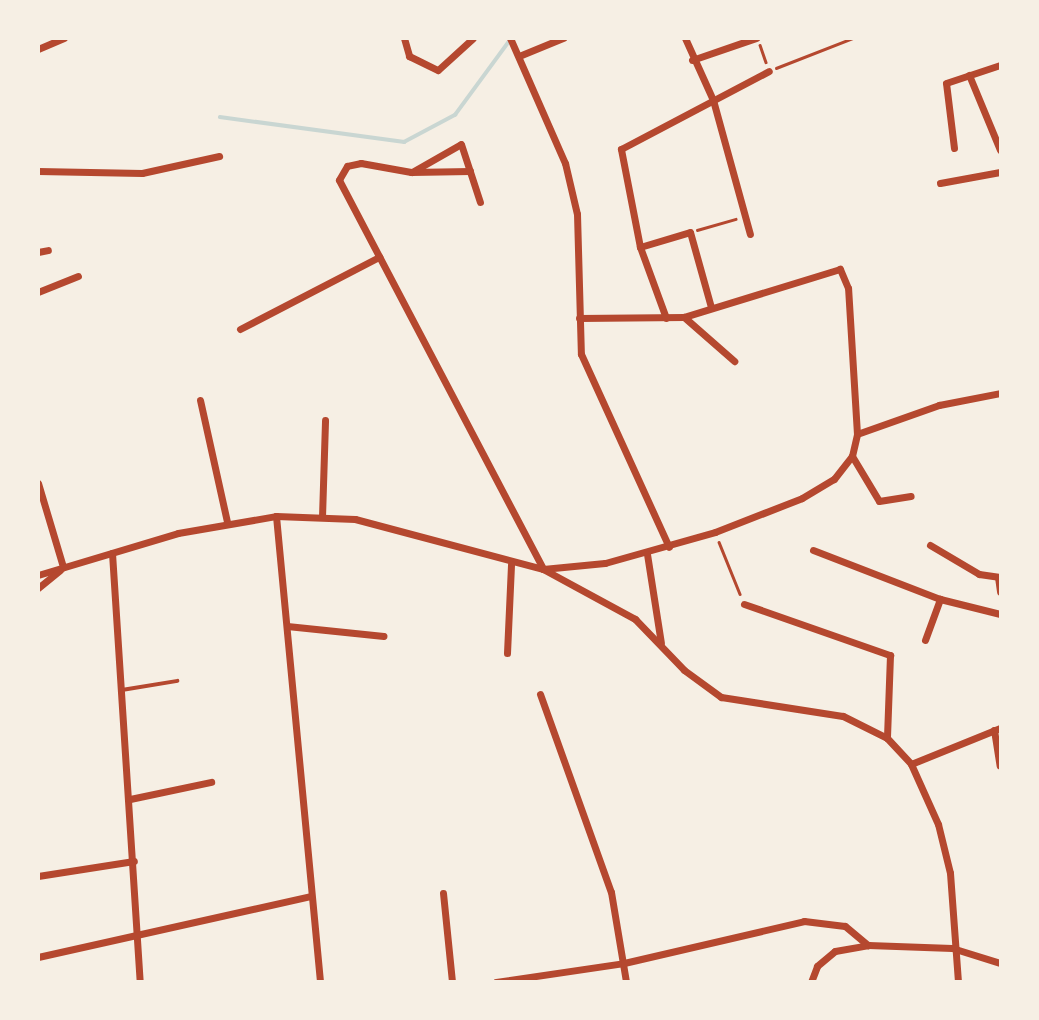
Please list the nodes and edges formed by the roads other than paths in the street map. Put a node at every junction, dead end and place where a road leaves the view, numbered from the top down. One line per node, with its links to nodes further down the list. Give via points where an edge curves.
1 (64, 38): 9 (street)
2 (404, 38): 3 (street, via 409,57 438,70)
3 (472, 38)
4 (563, 38): 10 (street)
5 (685, 38): 11 (street)
6 (757, 38): 7 (street)
7 (742, 41): 11 (street)
8 (511, 42): 10 (street)
9 (38, 49)
10 (519, 56): 34 (street, via 565,163 578,214)
11 (692, 60): 15 (street)
12 (1000, 65): 14 (street)
13 (769, 71): 15 (street)
14 (969, 75): 16 (street, via 946,83); 17 (street)
15 (713, 100): 25 (street); 26 (street, via 621,149)
16 (954, 148)
17 (1000, 150)
18 (219, 156): 19 (street, via 142,173)
19 (38, 171)
20 (470, 171): 21 (street); 21 (street, via 461,144); 24 (street)
21 (411, 172): 29 (street, via 361,163 347,166 339,180)
22 (1000, 172): 23 (street)
23 (940, 183)
24 (480, 202)
25 (750, 234)
26 (640, 247): 32 (street, via 690,232); 35 (street)
27 (48, 250): 28 (street)
28 (38, 252)
29 (379, 257): 36 (street); 55 (street)
30 (78, 276): 31 (street)
31 (38, 292)
32 (711, 307): 33 (street); 41 (street, via 831,267 847,274)
33 (684, 317): 35 (street); 37 (street)
34 (579, 318): 35 (street); 49 (street, via 581,354 593,390)
35 (666, 318)
36 (240, 329)
37 (734, 361)
38 (1000, 393): 41 (street, via 939,405)
39 (200, 400): 47 (street)
40 (325, 420): 46 (street)
41 (857, 434): 42 (street)
42 (852, 456): 44 (street, via 879,501); 49 (street, via 834,479 802,498)
43 (38, 483): 54 (street)
44 (911, 496)
45 (276, 516): 46 (street); 47 (street); 63 (street)
46 (322, 517): 53 (street, via 385,526)
47 (227, 522): 51 (street)
48 (930, 545): 57 (street)
49 (669, 547): 52 (street)
50 (813, 550): 60 (street)
51 (112, 553): 54 (street); 69 (street)
52 (647, 554): 55 (street); 66 (street)
53 (511, 564): 55 (street); 67 (street)
54 (63, 567): 56 (street); 58 (street)
55 (542, 569): 66 (street, via 607,600)
56 (38, 575)
57 (999, 577): 59 (street)
58 (38, 588)
59 (1000, 592)
60 (940, 599): 62 (street); 65 (street)
61 (744, 604): 72 (street, via 890,655)
62 (1000, 614)
63 (287, 626): 64 (street); 80 (street)
64 (383, 636)
65 (925, 640)
66 (661, 644): 72 (street, via 693,679 721,697 842,716)
67 (507, 653)
68 (177, 681): 69 (lane)
69 (122, 690): 76 (street)
70 (540, 694): 85 (street, via 607,881)
71 (997, 729): 73 (street); 74 (street)
72 (887, 738): 73 (street)
73 (911, 764): 83 (street, via 939,824 950,873)
74 (1000, 766)
75 (211, 782): 76 (street)
76 (130, 799): 77 (street)
77 (134, 861): 78 (street); 81 (street)
78 (38, 876)
79 (443, 893): 90 (street)
80 (310, 896): 81 (street); 89 (street)
81 (136, 934): 84 (street); 88 (street)
82 (868, 945): 83 (street); 85 (street, via 845,926 804,921); 93 (street, via 835,951 817,966)
83 (952, 948): 86 (street); 94 (street)
84 (38, 957)
85 (624, 963): 87 (street); 92 (street)
86 (1000, 963)
87 (554, 977): 91 (street)
88 (140, 982)
89 (320, 982)
90 (453, 982)
91 (496, 982)
92 (626, 982)
93 (811, 982)
94 (958, 982)

